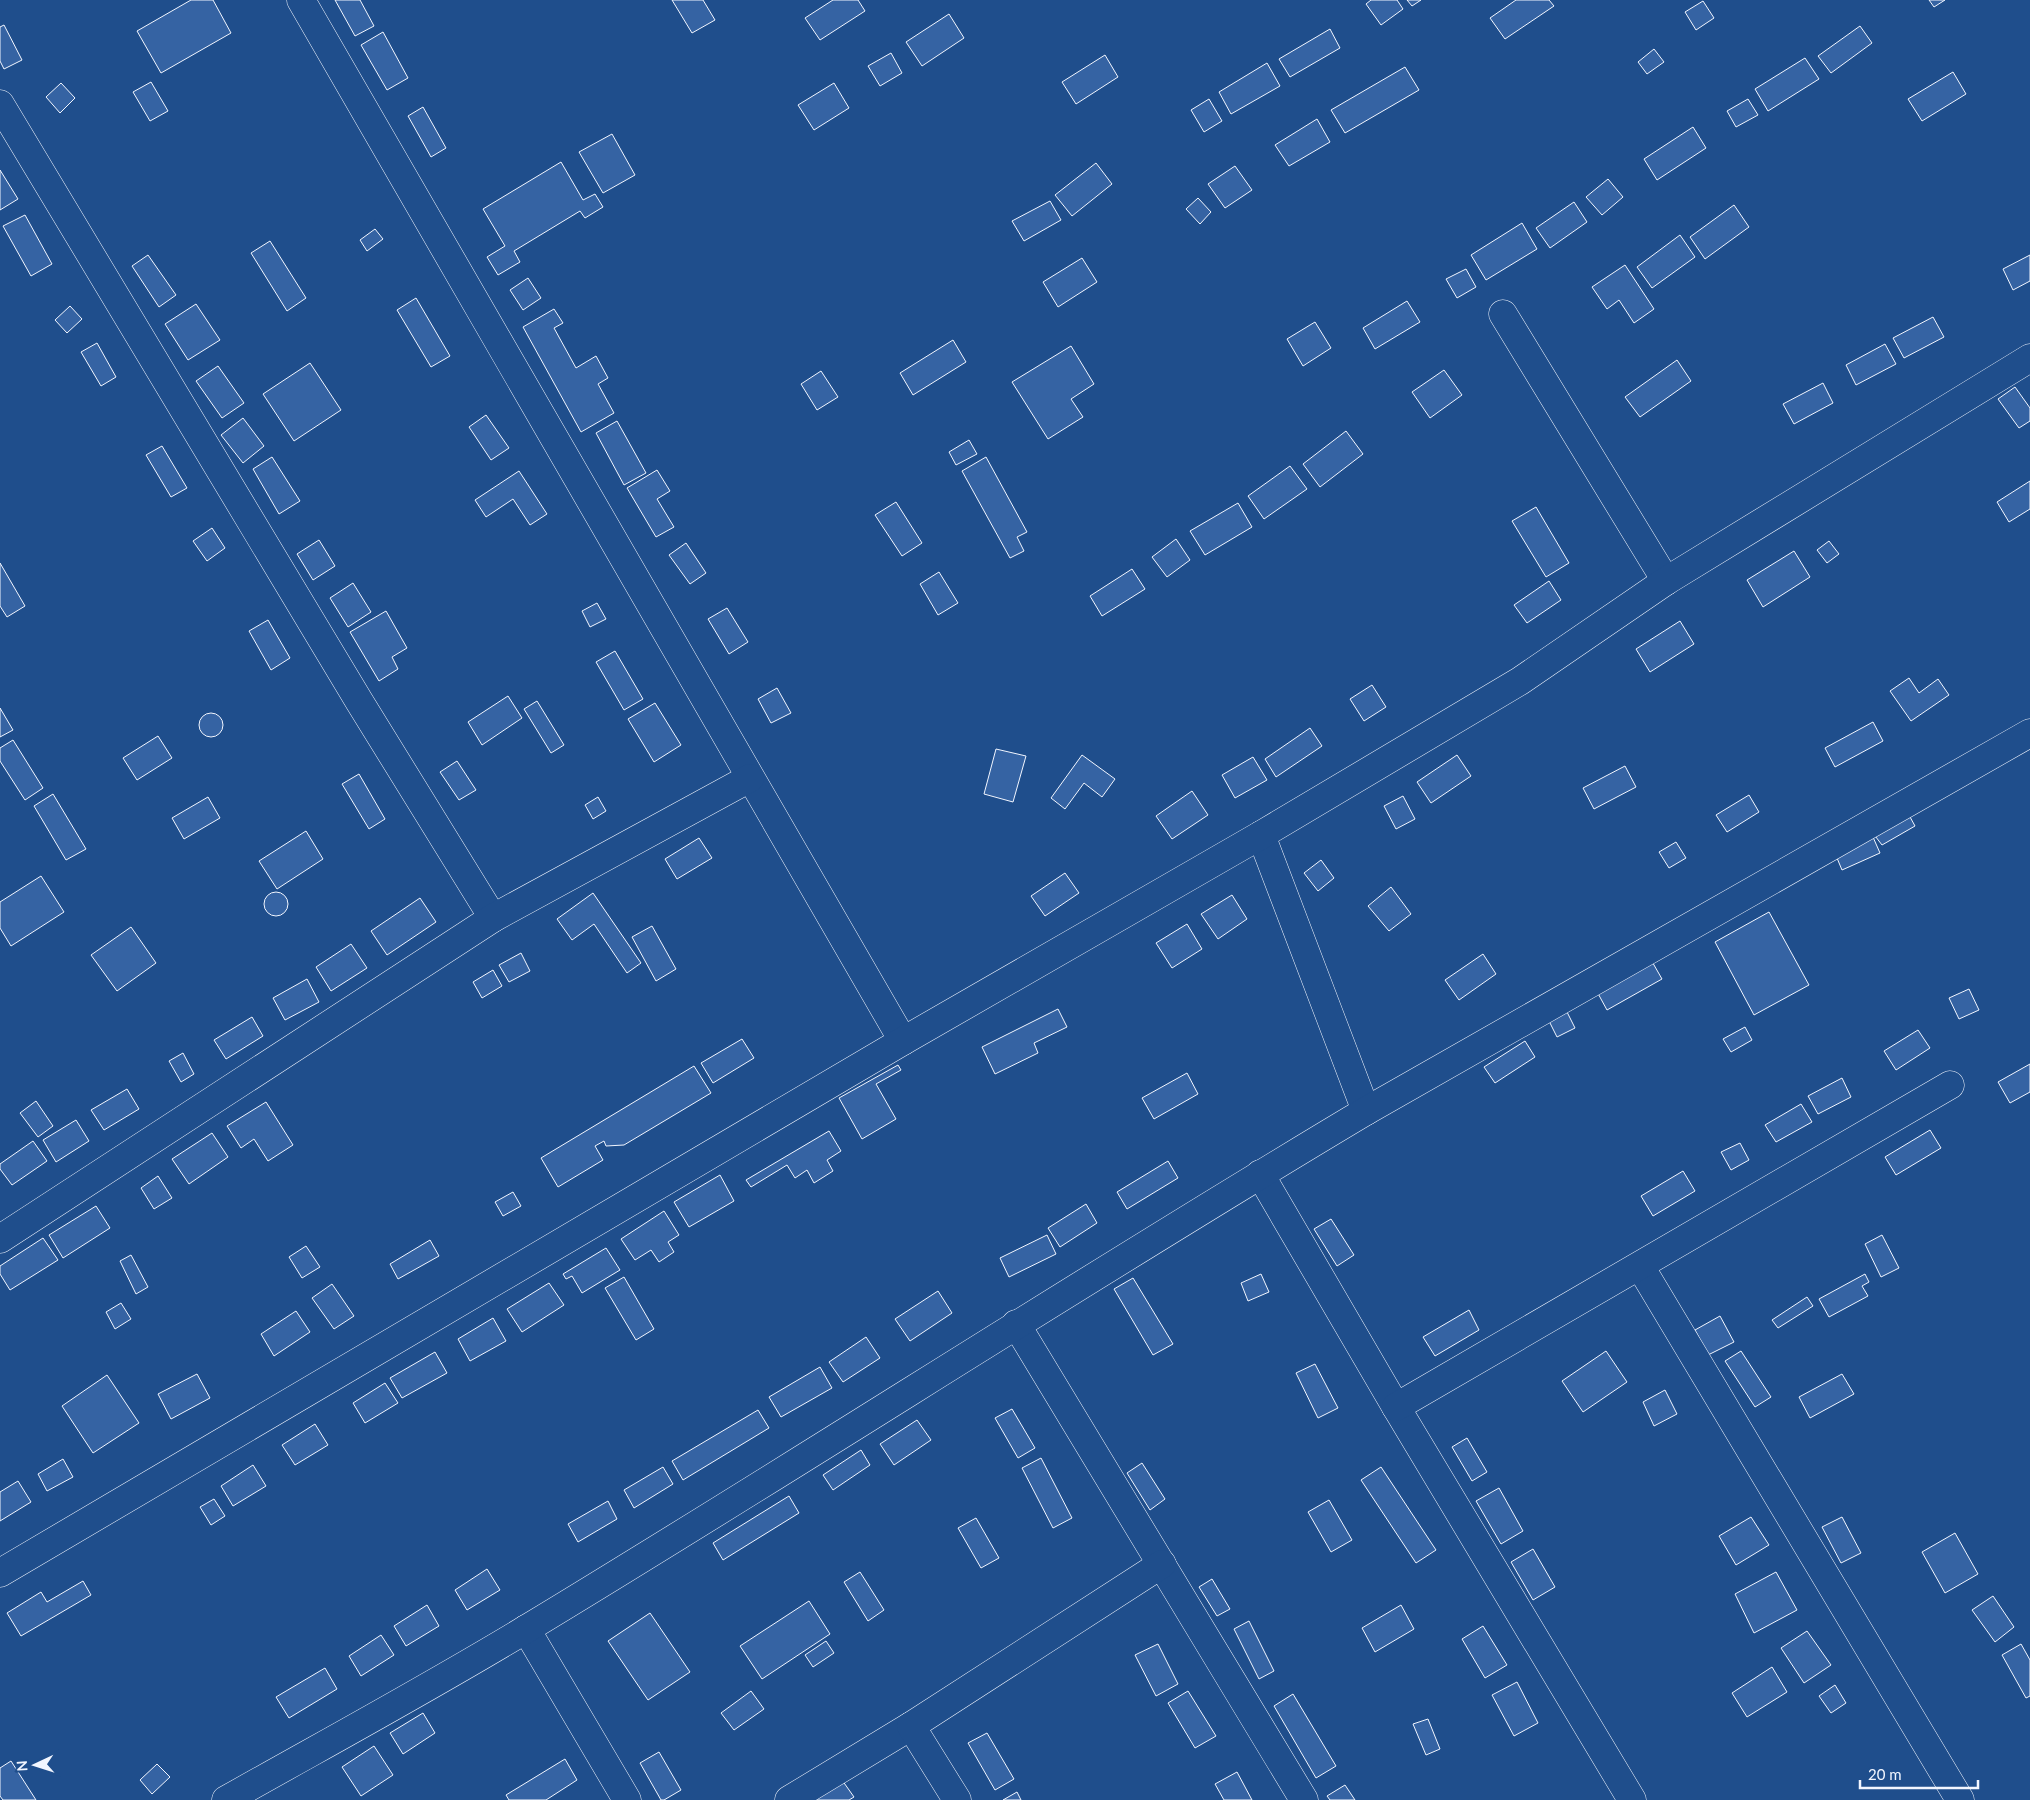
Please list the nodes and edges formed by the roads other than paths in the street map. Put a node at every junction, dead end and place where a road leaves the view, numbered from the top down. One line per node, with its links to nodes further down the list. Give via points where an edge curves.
1 (302, 0): 7 (street)
2 (0, 104): 9 (street)
3 (1503, 314): 5 (street)
4 (2030, 358): 5 (street)
5 (1666, 581): 8 (street, via 1520,680)
6 (2030, 734): 12 (street)
7 (750, 778): 9 (street); 10 (street)
8 (1261, 834): 10 (street); 12 (street)
9 (493, 918): 14 (street)
10 (903, 1041): 19 (street)
11 (1950, 1085): 15 (street)
12 (1366, 1112): 13 (street)
13 (1260, 1174): 16 (street); 17 (street)
14 (0, 1239)
15 (1640, 1266): 17 (street); 28 (street)
16 (1016, 1324): 18 (street); 20 (street)
17 (1396, 1407): 27 (street)
18 (1162, 1564): 21 (street); 26 (street)
19 (0, 1573)
20 (526, 1629): 22 (street); 23 (street)
21 (911, 1726): 24 (street); 25 (street)
22 (226, 1800)
23 (627, 1800)
24 (789, 1800)
25 (957, 1800)
26 (1304, 1800)
27 (1632, 1800)
28 (1960, 1800)

